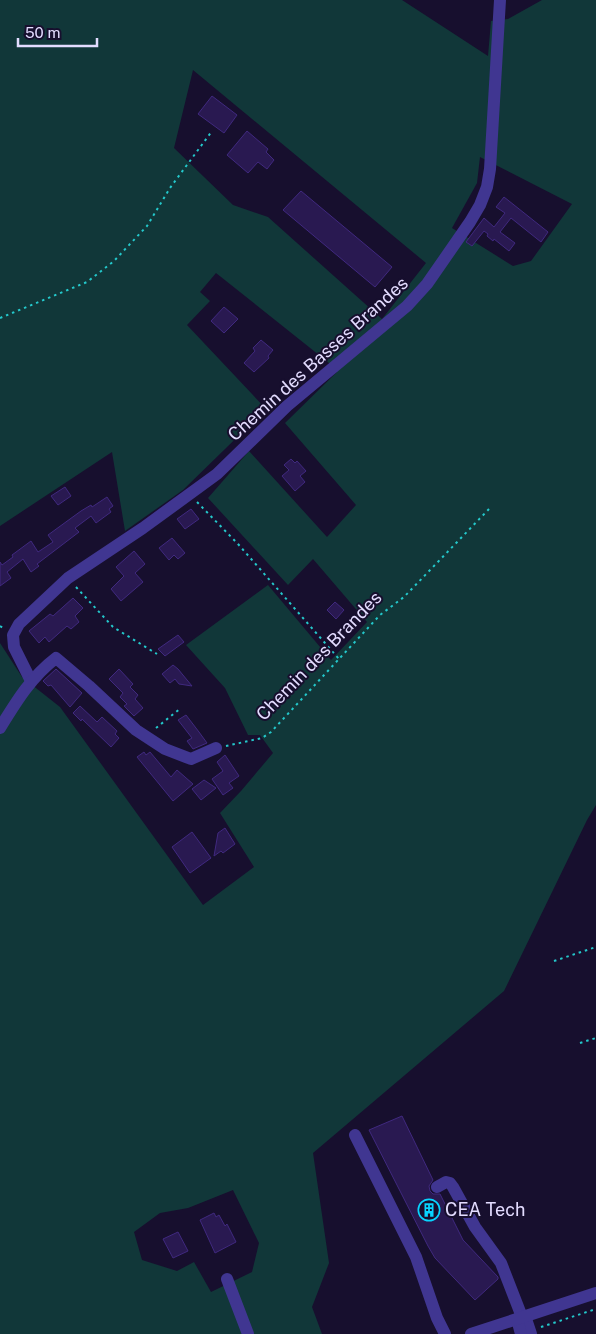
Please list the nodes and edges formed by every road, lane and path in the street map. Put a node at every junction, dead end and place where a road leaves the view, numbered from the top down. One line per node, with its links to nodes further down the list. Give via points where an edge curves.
1 (500, 0): 4 (street, Chemin des Basses Brandes, via 490,169 487,187 470,222 427,284 407,306 287,406 217,474)
2 (212, 131): 3 (path, via 147,226 114,261 88,282)
3 (0, 318)
4 (190, 494): 6 (street, Chemin des Basses Brandes); 8 (path)
5 (489, 509): 8 (path, Chemin des Brandes, via 404,597 380,614)
6 (68, 578): 7 (path, via 113,627); 9 (street, Chemin des Basses Brandes, via 19,624 13,635 14,647)
7 (157, 654)
8 (339, 659): 13 (path, Chemin des Brandes, via 271,732 262,738)
9 (31, 681): 11 (street); 12 (street, via 56,658)
10 (181, 708): 12 (path)
11 (0, 728)
12 (146, 736): 13 (street, via 165,749 191,759)
13 (216, 748)
14 (596, 947): 15 (path)
15 (554, 961)
16 (596, 1038): 17 (path)
17 (580, 1043)
18 (355, 1135): 26 (street, via 416,1257)
19 (437, 1187): 23 (street, via 446,1182 453,1187 501,1264)
20 (227, 1279): 25 (street)
21 (596, 1293): 23 (street, via 548,1305)
22 (596, 1309): 24 (path)
23 (521, 1317): 24 (street); 27 (street)
24 (527, 1333)
25 (248, 1334)
26 (445, 1334)
27 (470, 1334)

